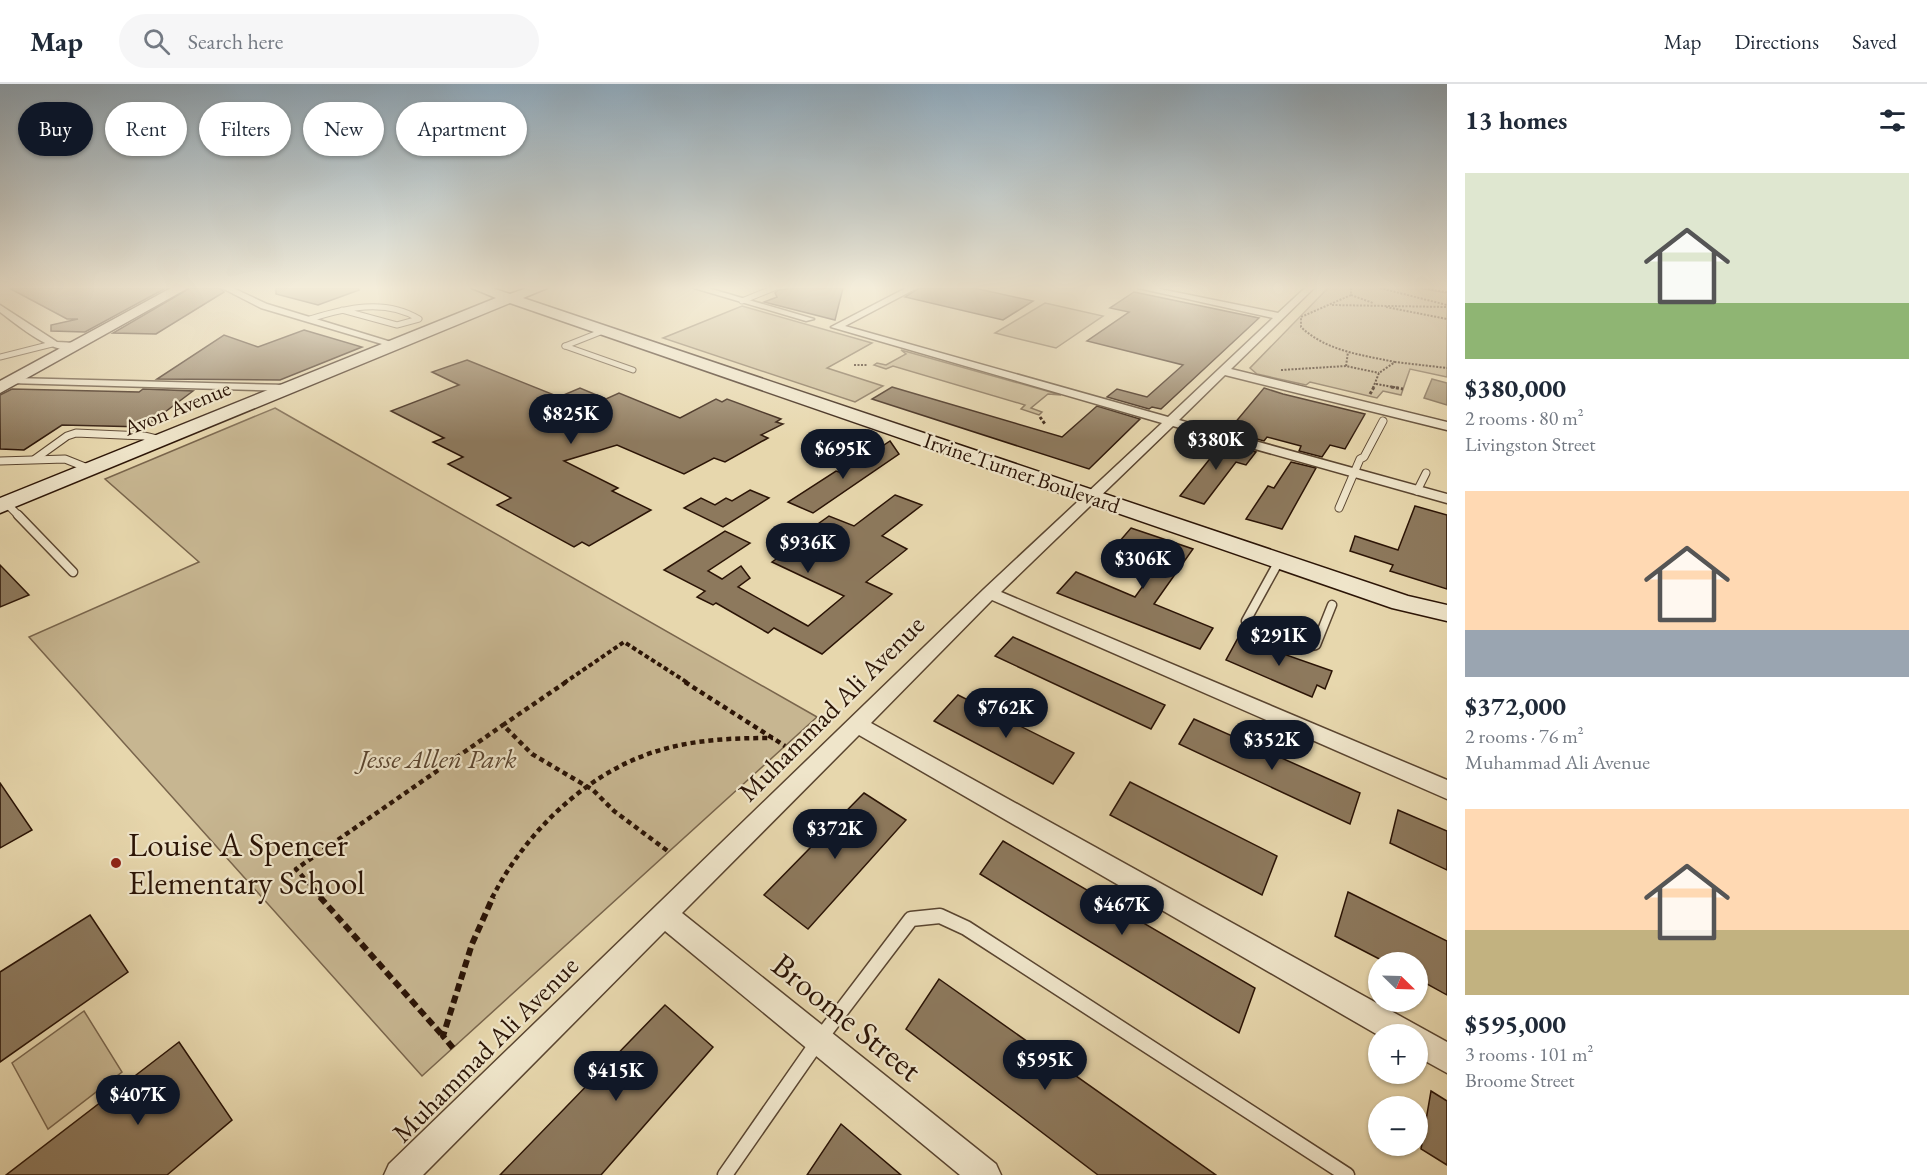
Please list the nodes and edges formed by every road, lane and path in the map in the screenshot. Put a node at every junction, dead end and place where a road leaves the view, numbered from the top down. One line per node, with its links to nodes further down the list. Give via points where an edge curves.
1 (45, 339): 11 (street)
2 (89, 339): 13 (main road)
3 (376, 339): 12 (street)
4 (410, 339): 12 (main road, Avon Avenue)
5 (583, 339): 21 (lane, via 565,346)
6 (627, 339): 42 (main road, Irvine Turner Boulevard)
7 (640, 339): 42 (main road, Irvine Turner Boulevard)
8 (879, 339): 31 (street)
9 (1258, 339): 23 (street, Muhammad Ali Avenue)
10 (1320, 339): 14 (path)
11 (52, 344): 13 (street); 15 (lane)
12 (396, 345): 27 (main road, Avon Avenue)
13 (76, 346): 26 (main road)
14 (1348, 352): 16 (path); 19 (path)
15 (0, 357)
16 (1395, 362): 20 (path); 24 (path)
17 (854, 365): 18 (path)
18 (867, 365)
19 (1346, 366): 22 (path); 24 (path)
20 (1447, 368)
21 (633, 370)
22 (1272, 370)
23 (1224, 371): 29 (street); 31 (street, Muhammad Ali Avenue)
24 (1379, 373): 25 (path)
25 (1376, 384): 28 (path); 29 (path)
26 (7, 385): 27 (street)
27 (288, 388): 35 (main road, Avon Avenue)
28 (1403, 389)
29 (1362, 405): 34 (street)
30 (1040, 417): 33 (path)
31 (1172, 421): 39 (street); 42 (street, Muhammad Ali Avenue)
32 (1383, 421): 39 (lane)
33 (1045, 424)
34 (1447, 426)
35 (161, 440): 36 (lane, via 76,433); 38 (main road, Avon Avenue)
36 (35, 459): 37 (lane); 38 (lane, via 65,459)
37 (0, 461)
38 (90, 469): 44 (main road, Avon Avenue)
39 (1354, 473): 41 (street); 45 (lane)
40 (1425, 473): 41 (lane)
41 (1417, 491): 43 (street)
42 (1095, 494): 46 (main road, Irvine Turner Boulevard); 48 (street, Muhammad Ali Avenue); 50 (main road, Irvine Turner Boulevard, via 1405,594)
43 (1447, 499)
44 (3, 505): 47 (lane)
45 (1338, 508)
46 (1279, 561): 49 (lane, via 1246,621 1247,626 1308,648 1316,645); 50 (main road, Irvine Turner Boulevard, via 1401,602)
47 (73, 572)
48 (990, 593): 52 (street, Muhammad Ali Avenue); 56 (street)
49 (1332, 605)
50 (1438, 610)
51 (504, 725): 53 (path, via 624,642); 55 (path, via 537,758); 60 (path, via 296,869)
52 (857, 725): 58 (street, Muhammad Ali Avenue); 59 (street)
53 (774, 738): 54 (path); 55 (path, via 711,739 667,748 622,766)
54 (785, 746)
55 (588, 787): 57 (path); 60 (path, via 548,821 503,878 483,915)
56 (1447, 790)
57 (669, 852)
58 (664, 914): 61 (street, Broome Street); 65 (street, Muhammad Ali Avenue)
59 (1387, 1024)
60 (443, 1036): 63 (path)
61 (819, 1040): 66 (lane); 67 (street, Broome Street); 68 (lane, via 910,919 940,916 966,928)
62 (1428, 1047): 64 (street)
63 (453, 1048)
64 (1447, 1058)
65 (400, 1175)
66 (725, 1175)
67 (985, 1175)
68 (1347, 1175)

